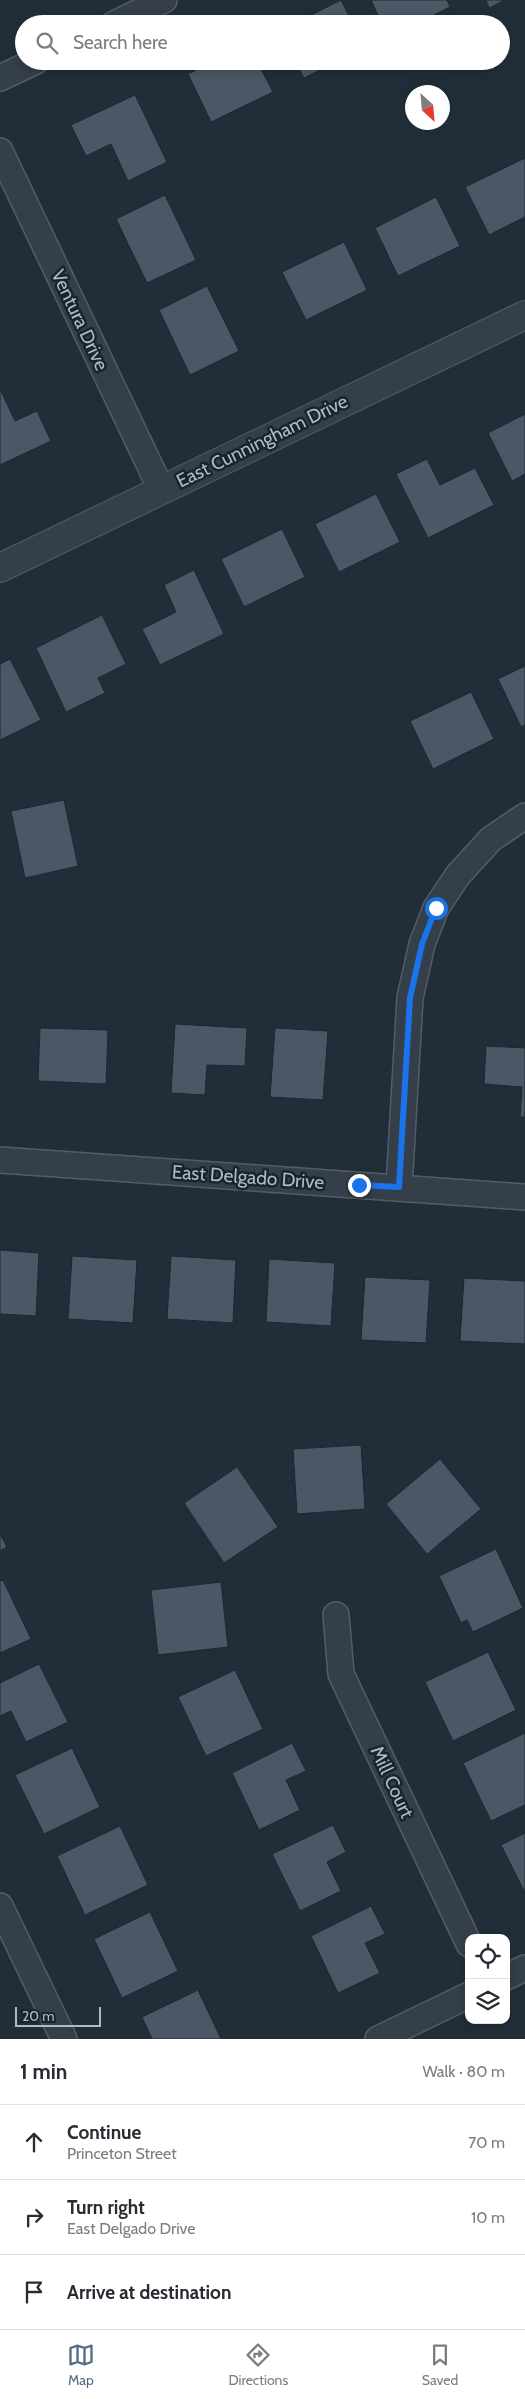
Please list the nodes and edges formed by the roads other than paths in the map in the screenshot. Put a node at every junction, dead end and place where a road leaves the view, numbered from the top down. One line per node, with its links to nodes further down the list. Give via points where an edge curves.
1 (164, 0): 2 (street)
2 (133, 15)
3 (17, 70): 4 (street)
4 (0, 78)
5 (0, 152): 7 (street, Ventura Drive)
6 (525, 315): 7 (street, East Cunningham Drive)
7 (161, 489): 8 (street, East Cunningham Drive)
8 (0, 568)
9 (525, 816): 11 (street, via 491,839 458,875 436,908 422,944 410,998)
10 (0, 1160): 11 (street, East Delgado Drive)
11 (399, 1187): 12 (street, East Delgado Drive)
12 (525, 1197)
13 (336, 1616): 15 (street, Mill Court, via 341,1674)
14 (0, 1906): 19 (street)
15 (465, 1936)
16 (525, 1968): 17 (street)
17 (510, 1975)
18 (465, 1997): 20 (street)
19 (64, 2039)
20 (378, 2039)

